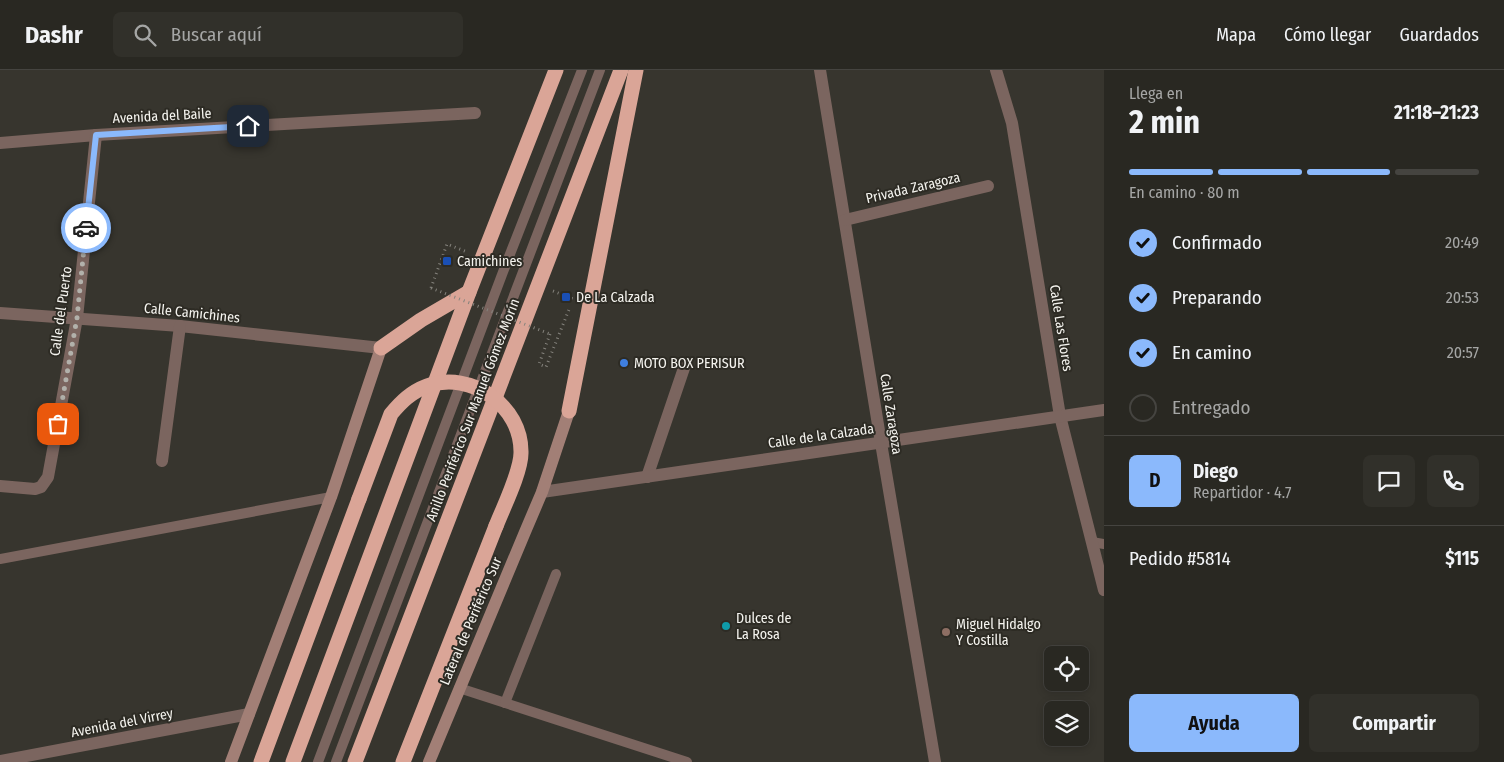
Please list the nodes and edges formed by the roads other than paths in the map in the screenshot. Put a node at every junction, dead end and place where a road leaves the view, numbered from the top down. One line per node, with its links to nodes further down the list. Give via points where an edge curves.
1 (556, 70): 13 (highway)
2 (582, 70): 39 (lane)
3 (600, 70): 40 (lane)
4 (621, 70): 41 (highway, Anillo Periférico Sur Manuel Gómez Morín)
5 (636, 70): 20 (highway)
6 (820, 70): 12 (street, Calle Zaragoza)
7 (996, 70): 21 (street, Calle Las Flores, via 1012,123)
8 (475, 112): 9 (street, Avenida del Baile)
9 (96, 135): 10 (street, Avenida del Baile); 15 (street, Calle del Puerto)
10 (0, 143)
11 (988, 186): 12 (street, Privada Zaragoza)
12 (845, 220): 22 (street, Calle Zaragoza)
13 (469, 292): 17 (highway); 38 (highway)
14 (0, 313): 15 (street, Calle Camichines)
15 (77, 318): 16 (street, Calle Camichines); 25 (street, Calle del Puerto, via 48,477 42,486 35,488)
16 (180, 326): 17 (street, Calle Camichines); 23 (street)
17 (382, 348): 27 (street)
18 (684, 368): 24 (street)
19 (1104, 410): 21 (street, Calle de la Calzada)
20 (569, 411): 26 (street, Lateral de Periférico Sur)
21 (1060, 416): 22 (street, Calle de la Calzada); 28 (street, Calle Las Flores)
22 (881, 443): 24 (street, Calle de la Calzada); 45 (street, Calle Zaragoza)
23 (162, 461)
24 (647, 477): 26 (street, Calle de la Calzada)
25 (0, 486)
26 (542, 492): 32 (street, Lateral de Periférico Sur)
27 (331, 497): 29 (lane); 34 (street)
28 (1098, 543): 31 (street, Calle Las Flores)
29 (0, 559)
30 (556, 574): 33 (lane)
31 (1104, 590)
32 (460, 688): 33 (lane); 43 (street, Lateral de Periférico Sur)
33 (505, 703): 44 (lane)
34 (249, 714): 35 (street, Avenida del Virrey); 36 (street)
35 (0, 761)
36 (230, 762)
37 (261, 762): 42 (highway, bridge, via 391,414 412,393 428,385 452,382 475,387 496,399 511,417 519,440 520,464)
38 (293, 762)
39 (318, 762)
40 (336, 762)
41 (356, 762)
42 (403, 762)
43 (429, 762)
44 (687, 762)
45 (934, 762)

